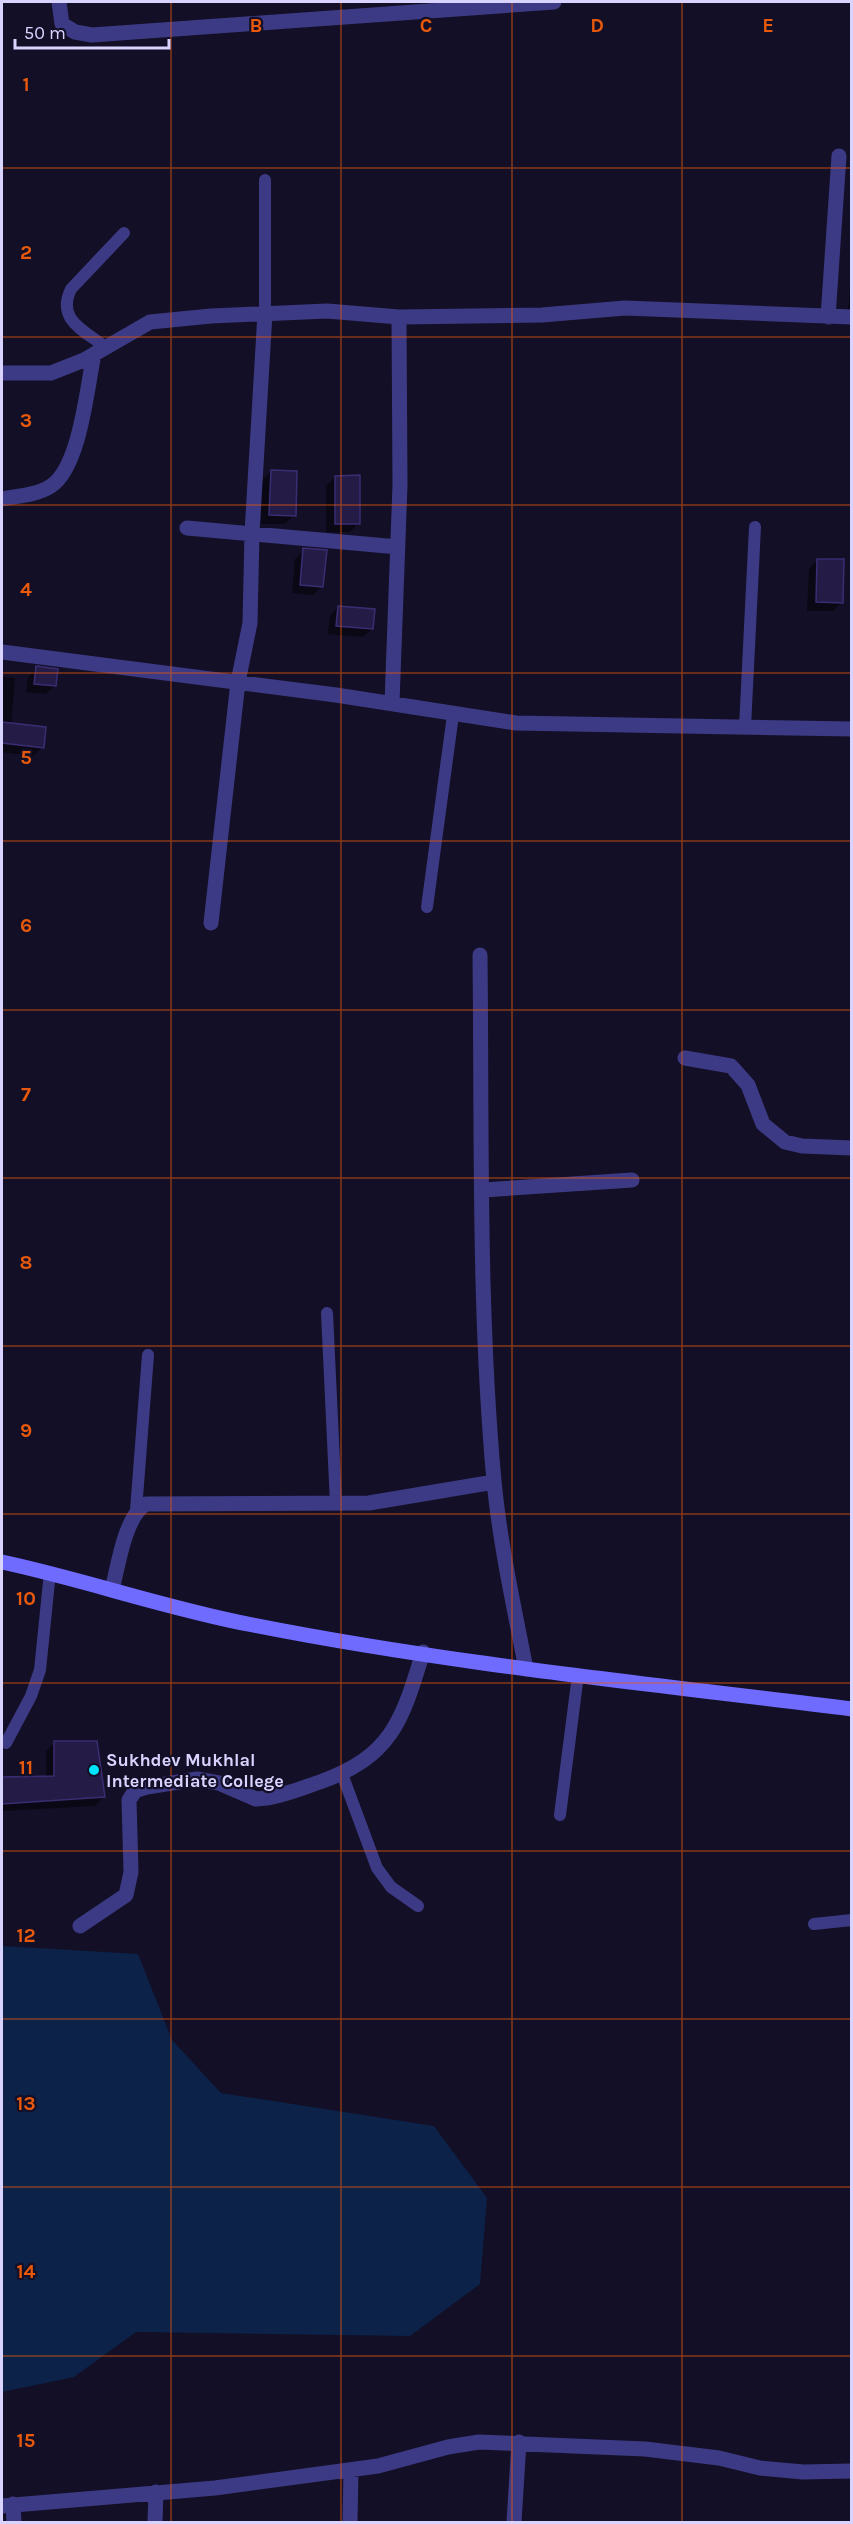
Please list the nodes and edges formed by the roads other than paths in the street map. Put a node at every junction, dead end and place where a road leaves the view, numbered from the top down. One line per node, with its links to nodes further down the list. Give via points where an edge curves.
1 (59, 2): 2 (street, via 62,24 75,32 92,35)
2 (554, 2)
3 (839, 156): 8 (street)
4 (265, 180): 6 (lane)
5 (124, 233): 10 (lane, via 65,300 70,319)
6 (265, 313): 7 (street, via 338,311); 10 (street, via 150,322); 15 (street)
7 (399, 317): 8 (street, via 542,315 625,308); 16 (street)
8 (828, 317): 9 (street)
9 (852, 317)
10 (100, 351): 11 (street, via 51,373); 12 (street, via 63,476 50,487)
11 (2, 373)
12 (2, 499)
13 (755, 527): 21 (lane)
14 (187, 528): 15 (street)
15 (252, 533): 16 (street); 18 (street, via 250,623)
16 (398, 547): 19 (street)
17 (2, 652): 18 (street)
18 (238, 682): 19 (street); 24 (street)
19 (392, 703): 20 (street)
20 (453, 715): 21 (street, via 555,725); 23 (lane)
21 (745, 727): 22 (street)
22 (852, 729)
23 (427, 907)
24 (211, 923)
25 (480, 955): 29 (street)
26 (686, 1058): 27 (street, via 736,1070 748,1085 763,1124 785,1142)
27 (852, 1148)
28 (632, 1180): 29 (street)
29 (483, 1190): 32 (street, via 485,1355)
30 (327, 1313): 33 (lane)
31 (148, 1355): 34 (lane)
32 (494, 1482): 33 (street, via 397,1500); 39 (street)
33 (336, 1504): 34 (street, via 159,1502)
34 (136, 1510): 37 (street)
35 (2, 1563): 36 (main road)
36 (50, 1572): 37 (main road); 42 (lane, via 40,1670)
37 (112, 1590): 38 (main road, via 252,1625)
38 (423, 1652): 39 (main road); 43 (street, via 396,1728 371,1756)
39 (526, 1669): 40 (main road)
40 (578, 1675): 41 (main road); 44 (lane)
41 (852, 1709)
42 (6, 1743)
43 (342, 1774): 45 (lane, via 377,1868 391,1887); 48 (street, via 267,1798 246,1796 208,1780 135,1791 129,1800 130,1884 126,1895)
44 (560, 1815)
45 (418, 1906)
46 (852, 1920): 47 (lane)
47 (814, 1924)
48 (80, 1926)
49 (519, 2442): 50 (street, via 448,2447); 51 (street, via 645,2449 802,2472); 57 (street)
50 (351, 2470): 52 (street); 56 (street)
51 (852, 2471)
52 (156, 2492): 53 (street); 55 (street)
53 (7, 2505): 54 (street)
54 (14, 2523)
55 (155, 2523)
56 (350, 2523)
57 (514, 2523)

